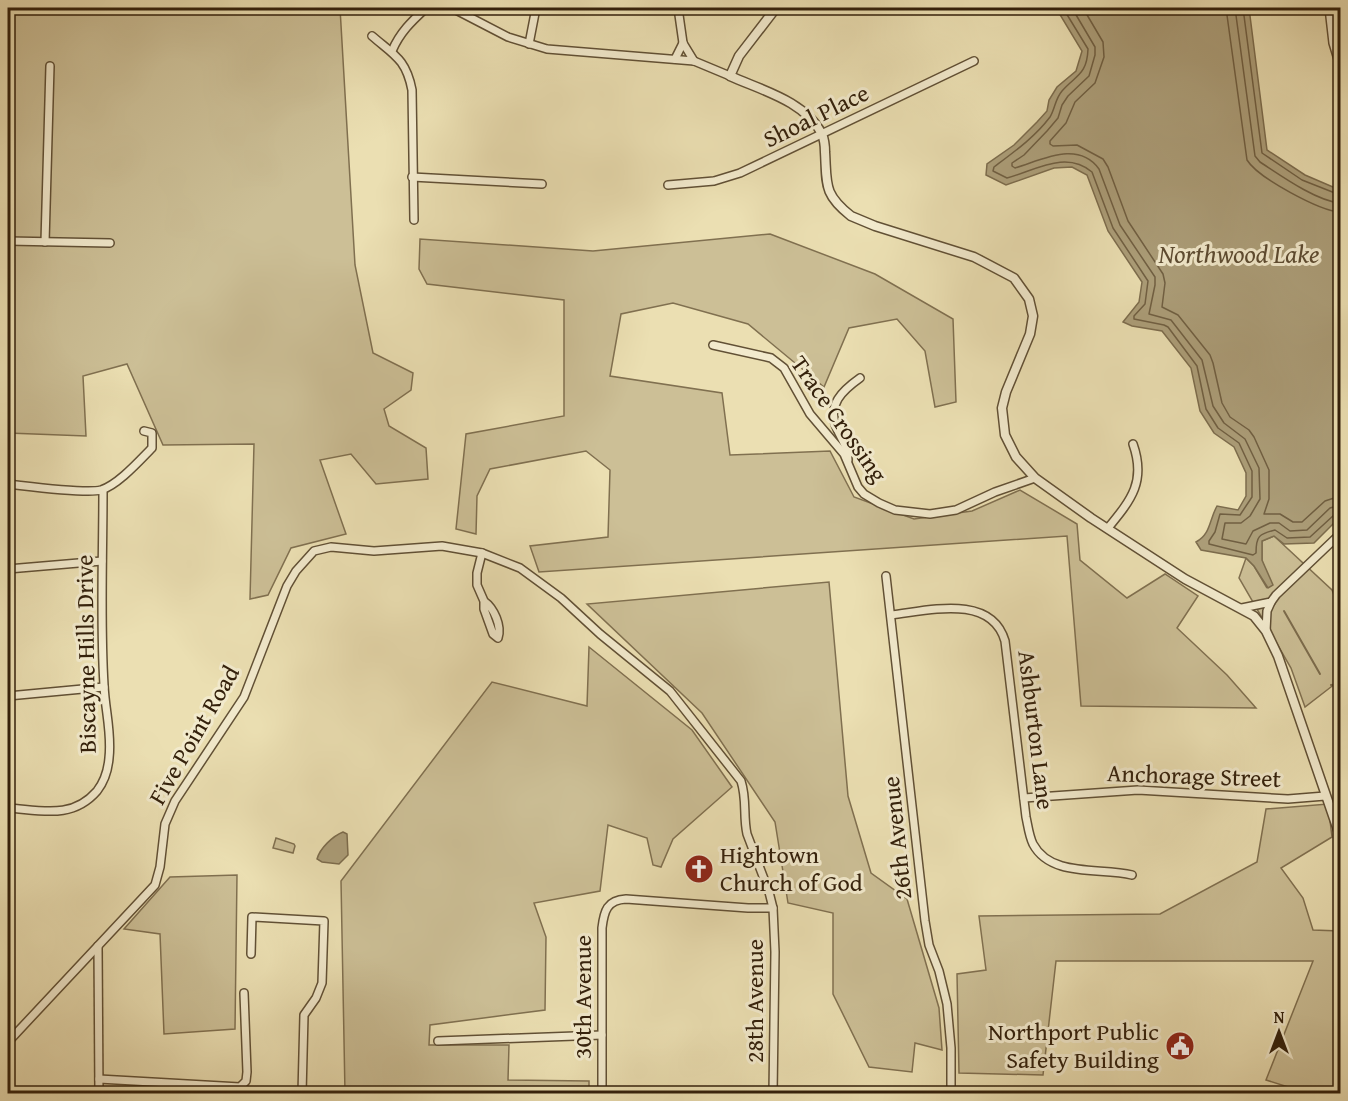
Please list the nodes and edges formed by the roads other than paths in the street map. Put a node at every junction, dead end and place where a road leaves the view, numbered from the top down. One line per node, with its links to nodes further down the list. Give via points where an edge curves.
1 (426, 8): 10 (street, via 405,28)
2 (452, 8): 9 (street, via 508,38)
3 (536, 8): 9 (street)
4 (678, 8): 8 (street)
5 (776, 8): 16 (street, via 739,56)
6 (1329, 8): 15 (street, via 1333,43)
7 (372, 36): 10 (street)
8 (683, 43): 11 (street); 12 (street)
9 (529, 44): 11 (street, via 555,50)
10 (392, 51): 18 (street, via 409,73 412,90)
11 (675, 59): 12 (street)
12 (694, 61): 16 (street)
13 (974, 61): 17 (street, Shoal Place)
14 (50, 66): 23 (street)
15 (1341, 66)
16 (730, 76): 17 (street, via 794,105)
17 (822, 134): 20 (street, Shoal Place, via 740,174); 30 (street, via 826,182 837,206 851,216 982,260 1020,284 1032,308 1032,326 1006,392 1002,417 1012,450)
18 (412, 177): 19 (street); 21 (street)
19 (542, 184)
20 (668, 185)
21 (414, 220)
22 (8, 241): 23 (street)
23 (45, 242): 24 (street)
24 (110, 243)
25 (713, 345): 29 (street, Trace Crossing, via 771,358 784,368 809,412)
26 (860, 378): 29 (street, via 840,394 835,404 836,427 846,445)
27 (144, 431): 32 (street, via 152,433 152,448)
28 (1133, 444): 33 (street, via 1140,476 1130,499)
29 (848, 462): 30 (street, Trace Crossing, via 864,494 895,510 913,513 956,510)
30 (1035, 478): 33 (street)
31 (8, 484): 32 (street)
32 (103, 490): 36 (street, Biscayne Hills Drive)
33 (1108, 528): 41 (street, via 1185,579)
34 (1341, 534): 40 (street)
35 (482, 553): 39 (street, via 477,585); 54 (street, Five Point Road, via 520,568 561,598 682,704 741,781 747,834); 55 (street, Five Point Road, via 442,546 374,551 331,547 307,557 288,586 244,697 168,816 155,885)
36 (102, 561): 37 (street); 47 (street, Biscayne Hills Drive)
37 (8, 569)
38 (886, 576): 42 (street, 26th Avenue)
39 (484, 601): 44 (street, via 492,606); 45 (street)
40 (1271, 602): 41 (street); 43 (street); 46 (street)
41 (1242, 608): 43 (street)
42 (891, 615): 50 (street, Ashburton Lane, via 967,609 992,619 1003,633); 66 (street, 26th Avenue, via 925,921 947,1004)
43 (1254, 616): 46 (street)
44 (496, 618): 45 (street); 45 (street, via 499,640)
45 (488, 621)
46 (1266, 631): 49 (street, via 1305,731)
47 (104, 687): 48 (street); 51 (street, Biscayne Hills Drive, via 109,759 106,776 97,791 84,803 59,812)
48 (8, 696)
49 (1325, 796): 50 (street, Anchorage Street, via 1288,799 1138,790); 52 (street)
50 (1024, 798): 53 (street, Ashburton Lane, via 1032,841 1049,860 1066,867)
51 (8, 808)
52 (1341, 836)
53 (1132, 875)
54 (773, 908): 58 (street, 30th Avenue, via 626,899 610,903 602,928); 65 (street, 28th Avenue)
55 (98, 946): 60 (street, Five Point Road); 61 (street)
56 (251, 954): 63 (street, via 252,916 324,921 322,983 304,1015)
57 (244, 993): 61 (street, via 246,1081 240,1088)
58 (602, 1035): 59 (street); 64 (street, 30th Avenue)
59 (438, 1041)
60 (8, 1042)
61 (99, 1079): 62 (street)
62 (99, 1094)
63 (302, 1094)
64 (602, 1094)
65 (773, 1094)
66 (951, 1094)

